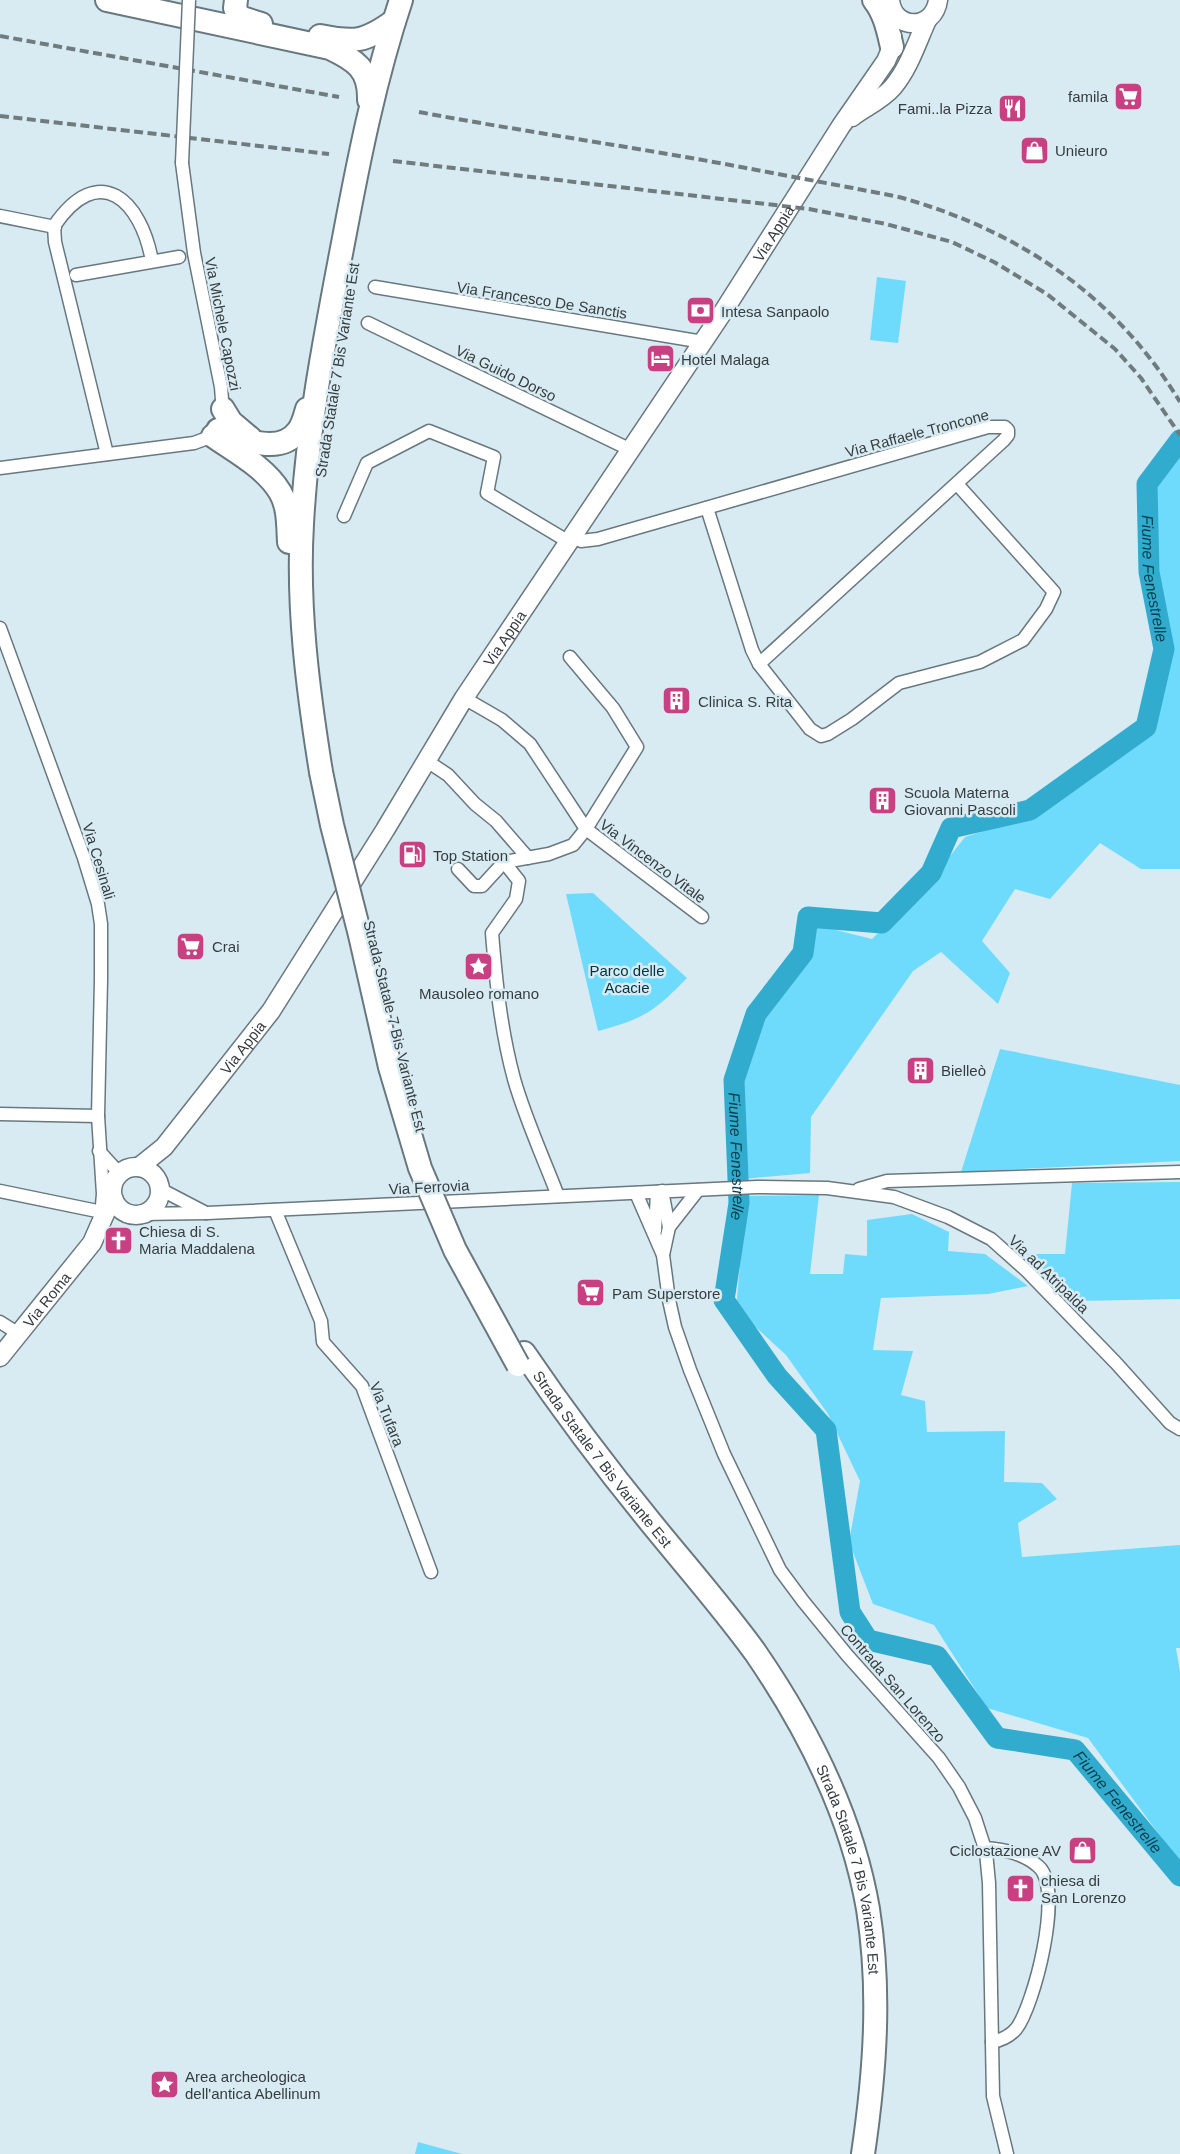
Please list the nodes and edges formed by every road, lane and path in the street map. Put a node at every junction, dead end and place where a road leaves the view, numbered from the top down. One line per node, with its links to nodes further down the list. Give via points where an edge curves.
1 (107, 0): 10 (highway, via 330,48 351,58 363,71 369,88)
2 (189, 0): 21 (street, Via Michele Capozzi, bridge, via 182,163 221,387)
3 (236, 0): 7 (highway, via 236,12 246,20 341,40 375,35)
4 (414, 0): 7 (highway, Strada Statale 7 Bis Variante Est)
5 (938, 0): 8 (street, Via Appia)
6 (886, 3): 8 (street, via 896,17 911,24); 9 (highway, via 879,6)
7 (400, 14): 10 (highway, Strada Statale 7 Bis Variante Est); 35 (highway, Strada Statale 7 Bis Variante Est, via 340,335 320,466 313,544)
8 (927, 20): 11 (street, Via Appia, via 893,87)
9 (892, 47): 11 (street, Via Appia)
10 (369, 112): 20 (highway, Strada Statale 7 Bis Variante Est)
11 (841, 126): 19 (street, Via Appia)
12 (0, 216): 13 (street)
13 (54, 227): 15 (street, via 83,196 108,192 130,208); 23 (street)
14 (179, 256): 15 (street)
15 (152, 261): 16 (street)
16 (76, 275)
17 (375, 287): 19 (street, Via Francesco De Sanctis)
18 (368, 323): 22 (street, Via Guido Dorso)
19 (704, 342): 22 (street, Via Appia)
20 (320, 370): 21 (highway, via 298,432 287,441 256,442 241,432); 29 (highway, Strada Statale 7 Bis Variante Est, via 302,525)
21 (218, 425): 23 (street, via 194,443); 29 (highway, via 281,493 288,513 291,569)
22 (631, 450): 28 (street, Via Appia)
23 (106, 454): 24 (street)
24 (0, 468)
25 (957, 484): 26 (street, Via Raffaele Troncone, via 1004,440 1008,435 1005,427 988,427); 32 (street, Via Raffaele Troncone); 32 (street, via 1054,592 1023,640 980,662 899,683 852,719 821,736 810,729)
26 (707, 508): 28 (street, Via Raffaele Troncone, via 598,539); 32 (street)
27 (344, 516): 28 (street, via 367,463 429,431 494,457 487,493)
28 (571, 539): 33 (street, Via Appia)
29 (302, 606): 35 (highway, Strada Statale 7 Bis Variante Est, via 313,723)
30 (0, 628): 42 (street, Via Cesinali, via 98,904)
31 (570, 657): 36 (street, Via Vincenzo Vitale, via 614,708 637,747)
32 (759, 664)
33 (464, 698): 34 (street, Via Appia); 36 (street, Via Vincenzo Vitale, via 502,720 530,744)
34 (426, 761): 37 (street, via 448,775); 43 (street, Via Appia, via 271,1011)
35 (328, 771): 67 (highway, Strada Statale 7 Bis Variante Est, via 421,1131 470,1253)
36 (586, 829): 37 (street, via 573,845); 40 (street, Via Vincenzo Vitale)
37 (528, 858): 38 (street)
38 (504, 862): 39 (street, via 482,886 474,886); 55 (street, via 519,881 516,899 492,933 507,1054)
39 (458, 869)
40 (702, 917)
41 (0, 1114): 42 (street)
42 (98, 1116): 44 (street, Via Cesinali)
43 (165, 1147): 45 (street, Via Appia); 48 (street, Via Appia)
44 (99, 1151): 47 (street); 56 (street, Via Cesinali)
45 (139, 1167): 47 (street); 48 (street, via 153,1174)
46 (1180, 1172): 52 (street, via 887,1181)
47 (120, 1174): 56 (street)
48 (159, 1185): 58 (street); 59 (street, via 157,1203 146,1212)
49 (719, 1189): 50 (street, Via Ferrovia); 52 (street, Via ad Atripalda)
50 (698, 1190): 53 (street, Via Ferrovia); 60 (street, Contrada San Lorenzo)
51 (0, 1191): 56 (street)
52 (852, 1191): 68 (street, Via ad Atripalda, via 894,1197 948,1217 991,1239 1027,1271 1170,1424)
53 (660, 1192): 54 (street, Via Ferrovia); 60 (street, Contrada San Lorenzo); 61 (street, Contrada San Lorenzo)
54 (636, 1193): 55 (street, Via Ferrovia); 61 (street, Contrada San Lorenzo)
55 (558, 1196): 57 (street, Via Ferrovia)
56 (105, 1208): 59 (street); 62 (street, Via Roma)
57 (275, 1210): 58 (street, Via Ferrovia); 69 (street, Via Tufara, via 321,1321 323,1342 362,1386)
58 (207, 1213): 59 (street, Via Ferrovia)
59 (135, 1214): 62 (street, Via Roma)
60 (669, 1227): 63 (street, Contrada San Lorenzo)
61 (655, 1239): 63 (street, Contrada San Lorenzo)
62 (92, 1243): 65 (street, Via Roma)
63 (663, 1255): 70 (street, Contrada San Lorenzo, via 675,1327 690,1370 724,1454 780,1570 847,1655 939,1758 975,1818)
64 (0, 1322): 65 (street)
65 (19, 1334): 66 (street, Via Roma)
66 (0, 1357)
67 (521, 1359): 72 (highway, Strada Statale 7 Bis Variante Est, via 571,1442 736,1649 812,1773 846,1872 857,1922 863,2042); 73 (highway, Strada Statale 7 Bis Variante Est, via 754,1652 800,1724 828,1780 849,1836 872,1939 875,2042)
68 (1180, 1430)
69 (431, 1572)
70 (984, 1848): 71 (street, Contrada San Lorenzo); 71 (street, via 1006,1850 1040,1868 1050,1895 1050,1917 1025,2012 1010,2035)
71 (992, 2042): 74 (street, Contrada San Lorenzo, via 993,2096)
72 (850, 2154)
73 (863, 2154)
74 (1007, 2154)

